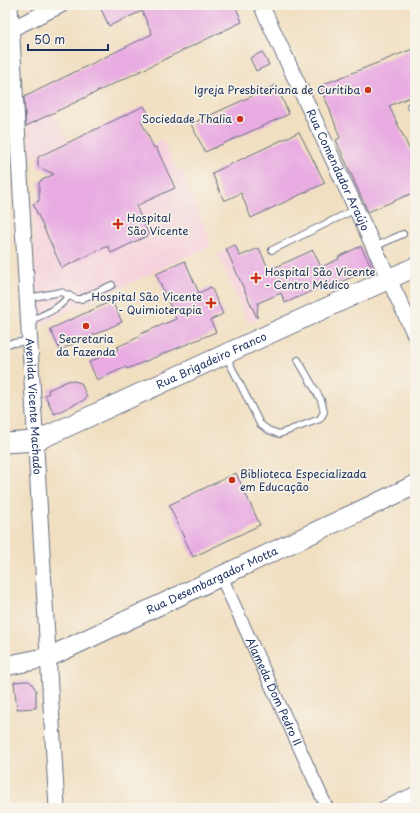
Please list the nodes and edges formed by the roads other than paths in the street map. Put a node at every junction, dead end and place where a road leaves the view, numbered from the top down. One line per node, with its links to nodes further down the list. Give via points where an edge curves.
1 (10, 5): 4 (street, Avenida Vicente Machado)
2 (61, 5): 4 (street)
3 (261, 5): 5 (street, Rua Comendador Araújo)
4 (8, 29): 13 (street, Avenida Vicente Machado)
5 (356, 209): 7 (street, Rua Comendador Araújo); 8 (lane)
6 (403, 234): 7 (lane)
7 (374, 247): 10 (street, Rua Comendador Araújo)
8 (272, 250)
9 (415, 267): 10 (main road, Rua Brigadeiro Franco)
10 (389, 279): 15 (street, Rua Comendador Araújo); 18 (main road, Rua Brigadeiro Franco)
11 (112, 285): 12 (lane, via 81,299)
12 (69, 295): 13 (lane, via 61,292); 14 (lane, via 64,303)
13 (27, 298): 14 (street, Avenida Vicente Machado)
14 (28, 321): 16 (street, Avenida Vicente Machado)
15 (415, 335)
16 (30, 342): 17 (lane); 20 (street, Avenida Vicente Machado)
17 (5, 344)
18 (225, 354): 19 (lane, via 260,424 279,434 320,419 324,412 321,400); 20 (main road, Rua Brigadeiro Franco)
19 (298, 360)
20 (36, 441): 21 (main road, Rua Brigadeiro Franco); 24 (street, Avenida Vicente Machado)
21 (5, 442)
22 (415, 485): 23 (main road, Rua Desembargador Motta)
23 (221, 576): 24 (main road, Rua Desembargador Motta); 28 (street, Alameda Dom Pedro II)
24 (49, 657): 25 (main road, Rua Desembargador Motta); 27 (street, Avenida Vicente Machado)
25 (5, 666)
26 (415, 793): 29 (street)
27 (58, 808)
28 (327, 808)
29 (383, 808)

